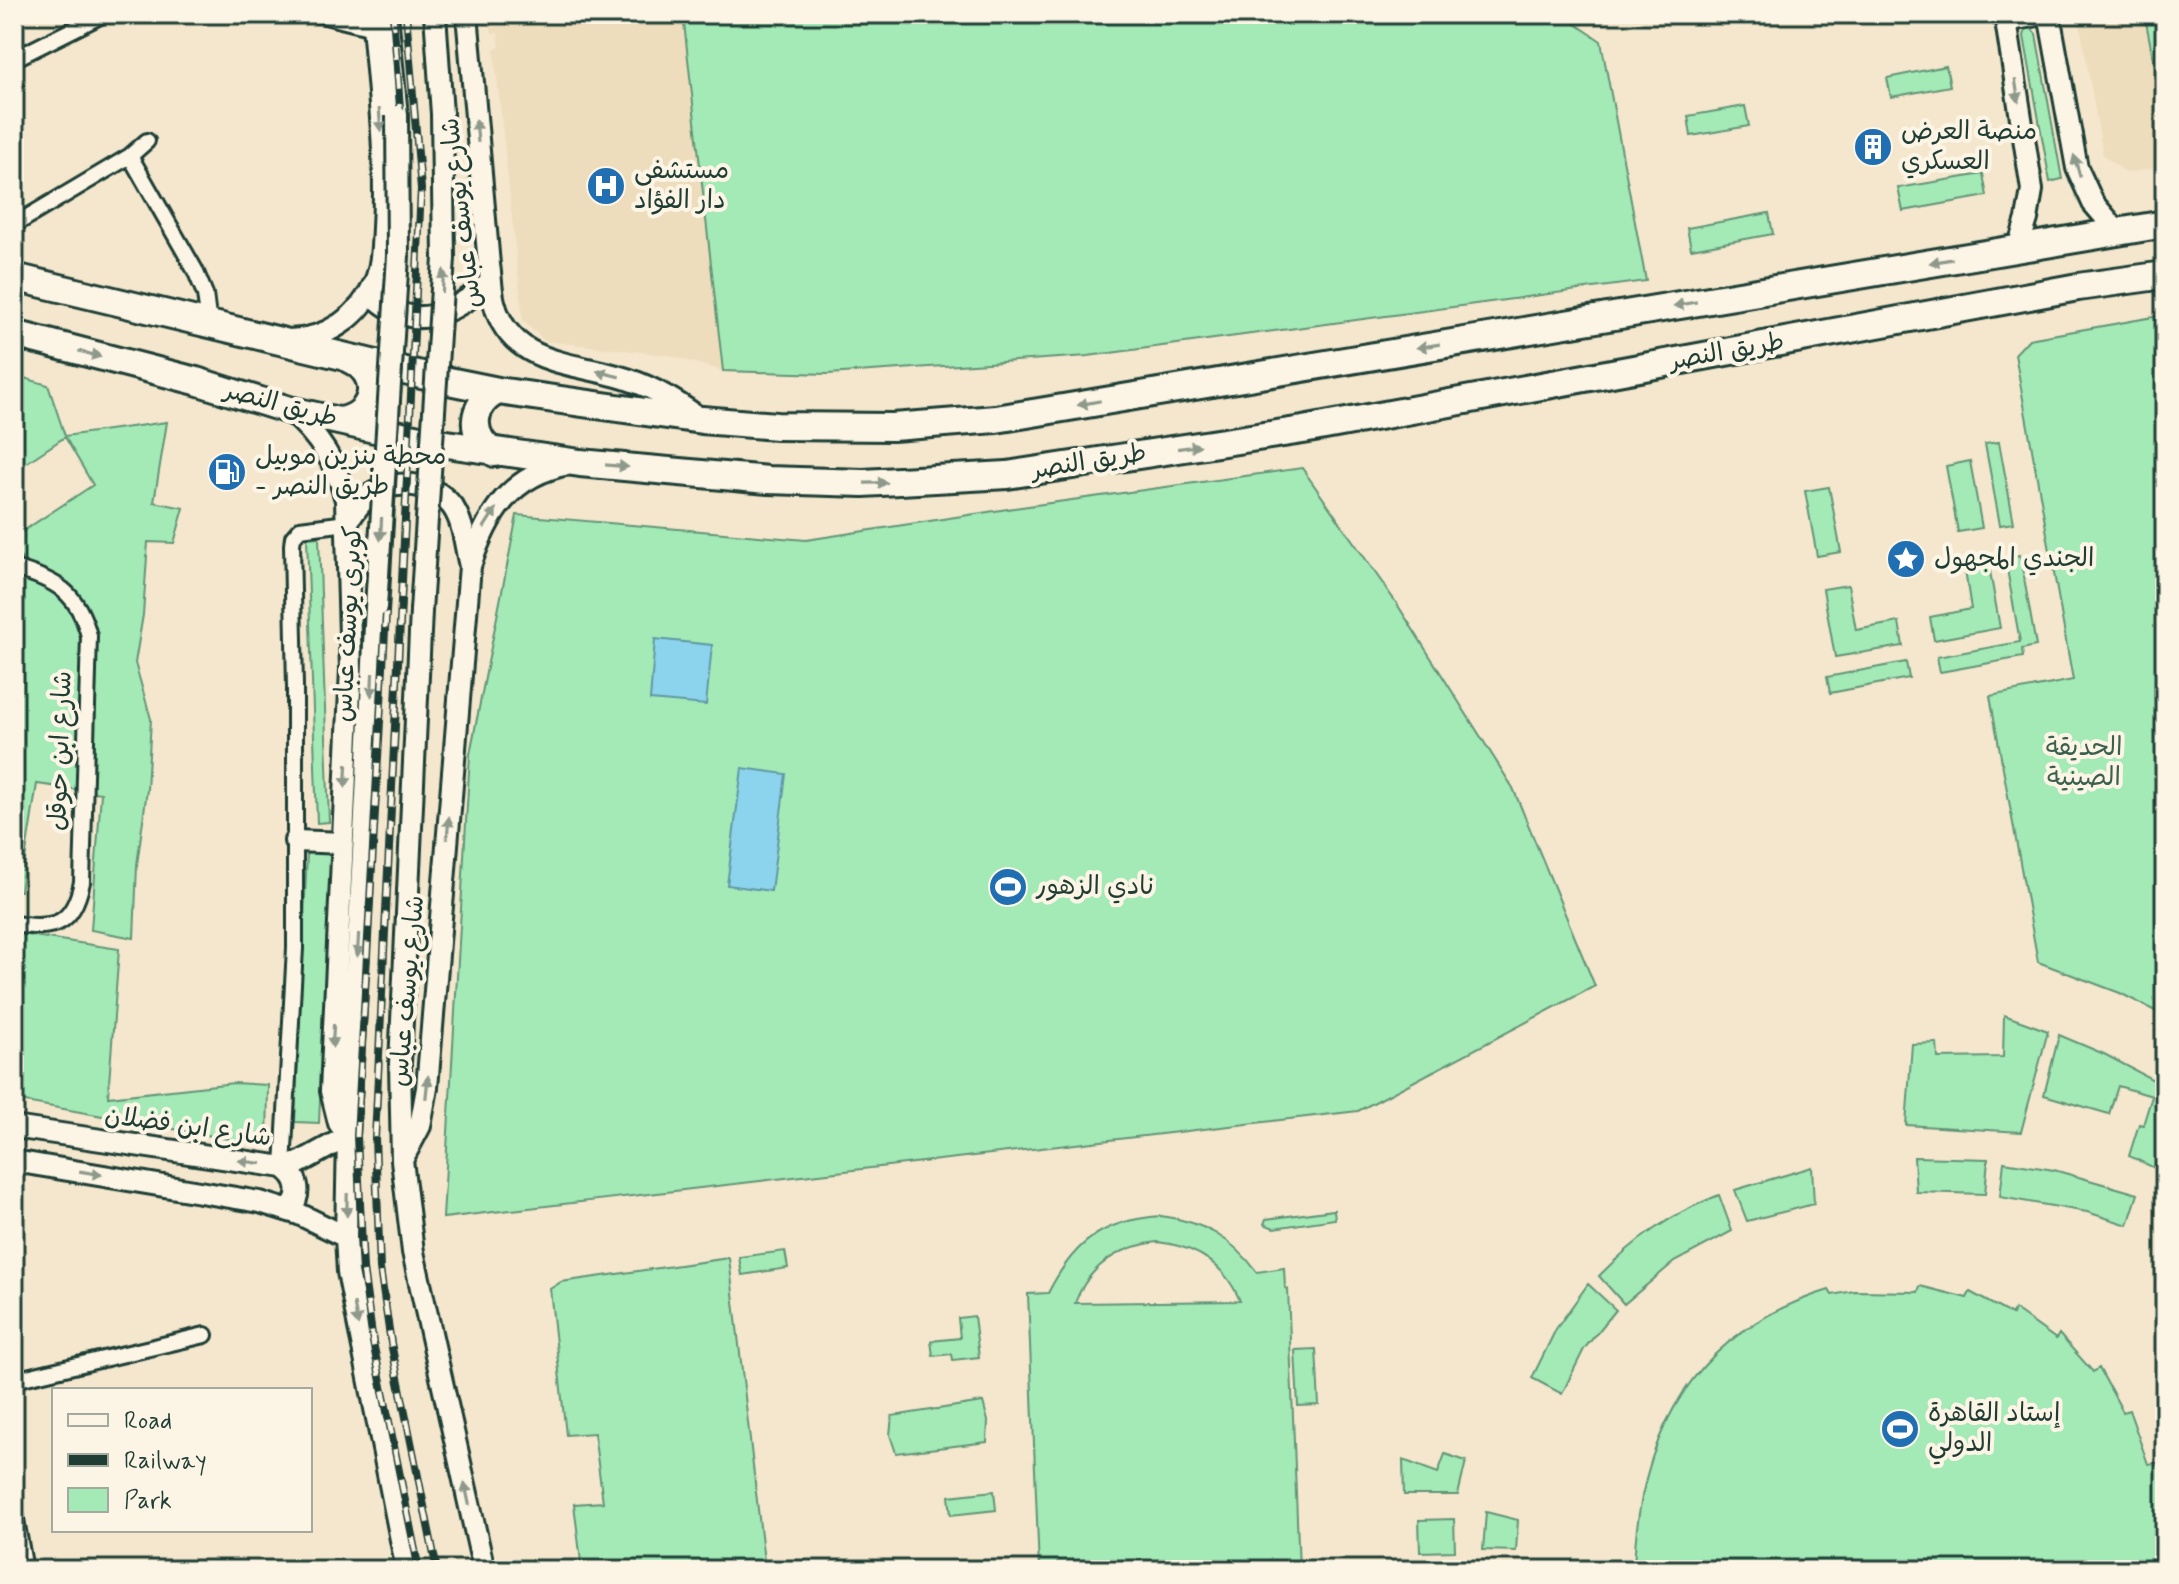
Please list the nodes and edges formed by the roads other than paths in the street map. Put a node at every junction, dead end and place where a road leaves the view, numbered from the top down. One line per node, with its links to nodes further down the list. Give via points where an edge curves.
1 (104, 14): 9 (street)
2 (317, 14): 8 (street)
3 (435, 14): 38 (street, one-way to 3, bridge, via 400,1064 443,273)
4 (467, 14): 18 (street, شارع يوسف عباس, one-way to 4)
5 (2043, 14): 7 (street)
6 (2049, 14): 14 (street, one-way to 6, via 2093,203 2077,168)
7 (2005, 18): 15 (street, one-way to 15, via 2031,178)
8 (377, 19): 19 (street, one-way to 19, via 384,207 380,267); 37 (street, كوبرى يوسف عباس, one-way to 37, bridge, via 397,116 399,209)
9 (16, 54)
10 (147, 141): 11 (street)
11 (130, 156): 13 (street); 20 (street, via 195,270)
12 (2165, 224): 14 (highway, طريق النصر)
13 (14, 225)
14 (2117, 231): 15 (highway, طريق النصر)
15 (2018, 248): 26 (highway, طريق النصر, one-way to 26, via 996,419 835,428)
16 (17, 272): 20 (highway, طريق النصر)
17 (2165, 275): 29 (highway, طريق النصر, one-way to 17, via 815,483 1007,475 1303,430)
18 (491, 282): 19 (street, via 451,311 426,318 389,309); 26 (street, شارع يوسف عباس, one-way to 18, via 636,382 526,350 501,321)
19 (370, 292): 22 (street, via 351,317 325,333 296,340)
20 (209, 325): 22 (highway, طريق النصر)
21 (14, 334): 25 (highway, طريق النصر, one-way to 25)
22 (266, 338): 23 (highway, طريق النصر)
23 (349, 359): 24 (highway, طريق النصر); 27 (highway, via 363,367 372,390 362,412)
24 (498, 391): 26 (highway, طريق النصر); 28 (highway, via 484,399 475,421 478,436)
25 (289, 410): 27 (highway, طريق النصر); 30 (street, via 310,428 339,474)
26 (702, 420)
27 (340, 421): 28 (highway, طريق النصر)
28 (495, 453): 29 (highway, طريق النصر)
29 (580, 463): 31 (street, شارع يوسف عباس, one-way to 29, via 483,530 510,493 535,475)
30 (347, 523): 31 (street, via 377,491 399,485 422,487 443,498 459,519); 33 (street, via 306,527 293,537); 34 (street, one-way to 34, via 351,669)
31 (470, 566): 38 (street, شارع يوسف عباس, one-way to 31, via 420,1126 427,1088)
32 (14, 568): 35 (street, شارع ابن حوقل, via 57,584 84,616 89,636 78,900 63,921 34,927)
33 (295, 841): 34 (street); 40 (street, via 295,990)
34 (343, 843): 37 (street, one-way to 37, via 331,1091)
35 (14, 924)
36 (14, 1127): 40 (street, شارع ابن فضلان, one-way to 36)
37 (348, 1136): 40 (street, شارع ابن فضلان); 42 (street, كوبرى يوسف عباس, one-way to 42)
38 (402, 1160): 48 (street, one-way to 38, via 413,1252)
39 (14, 1161): 41 (street, one-way to 41)
40 (283, 1167): 41 (street, via 298,1187)
41 (289, 1211): 42 (street)
42 (346, 1237): 47 (street, one-way to 47, via 348,1272)
43 (205, 1335): 44 (street)
44 (14, 1380)
45 (14, 1508): 46 (street)
46 (25, 1570)
47 (407, 1570)
48 (484, 1570)

